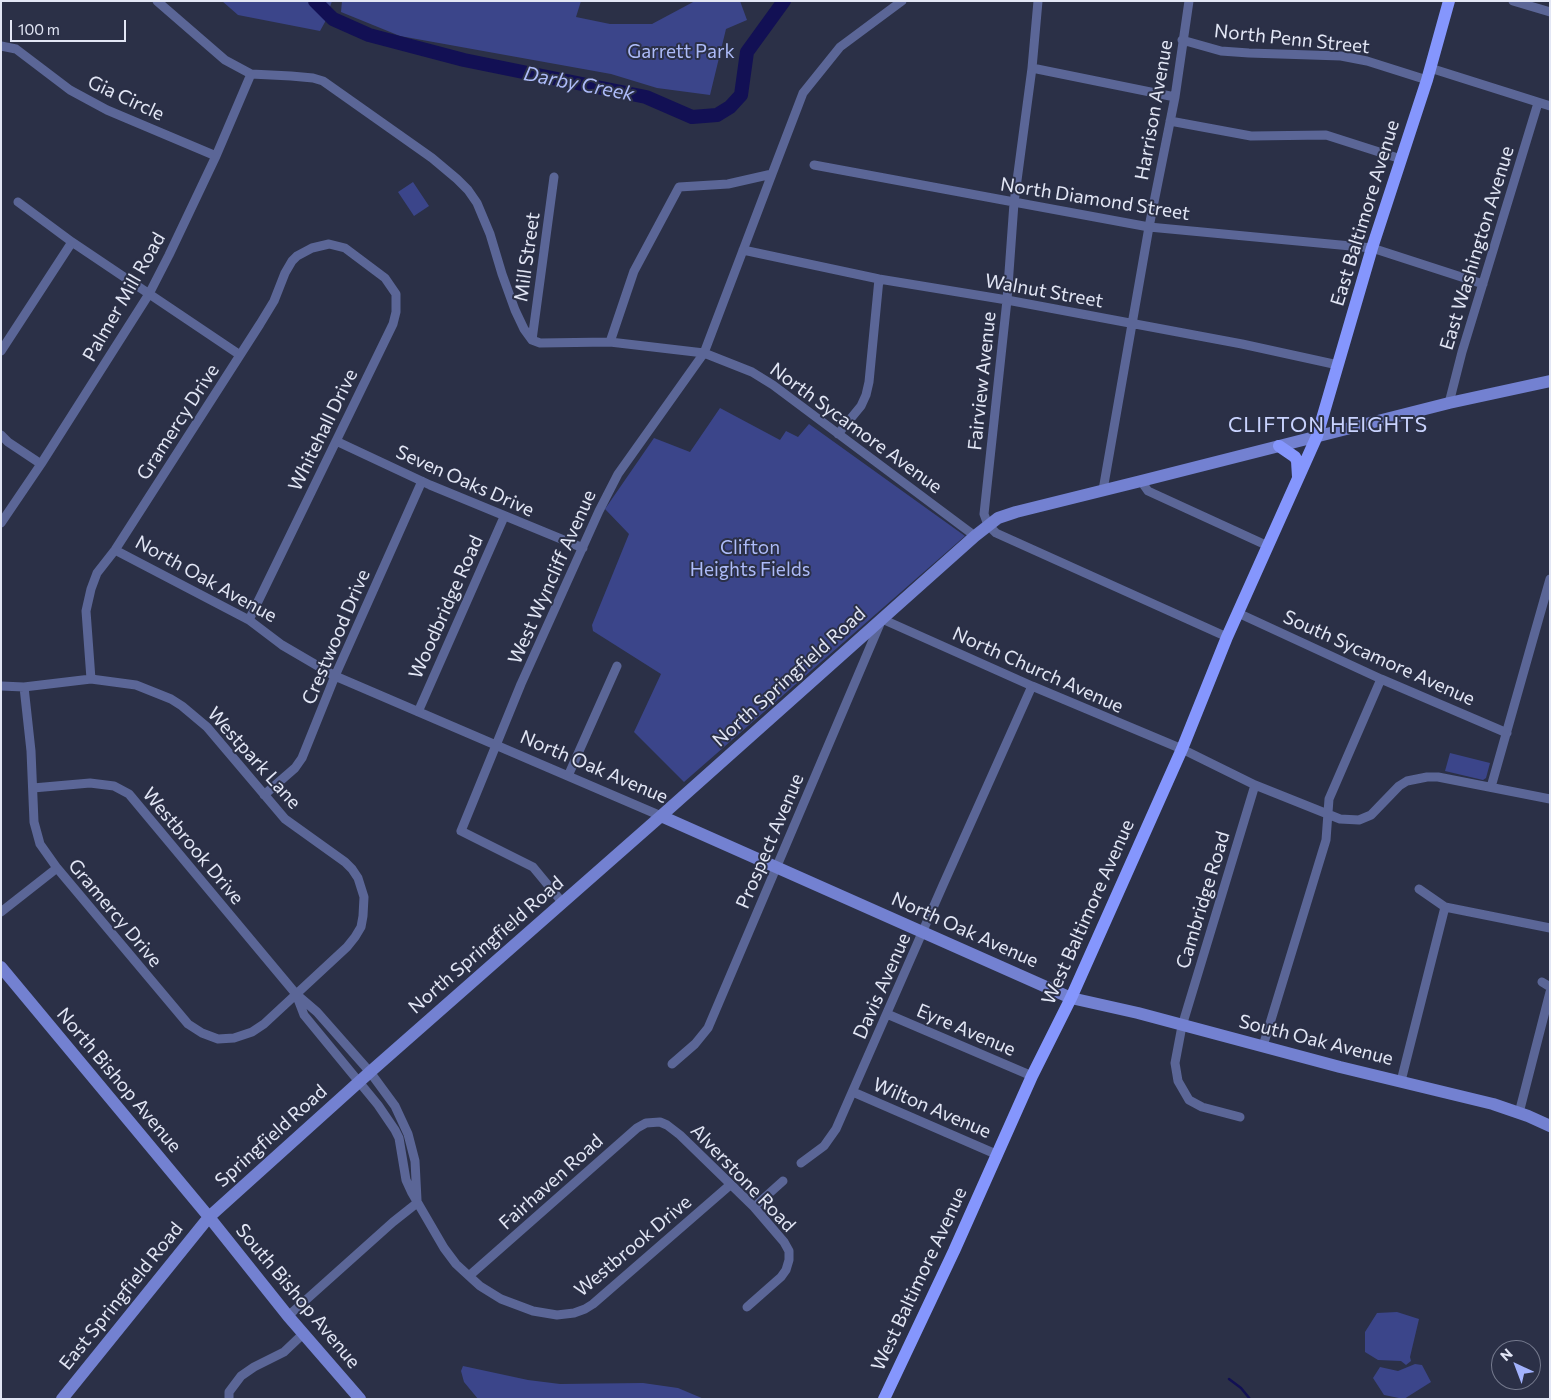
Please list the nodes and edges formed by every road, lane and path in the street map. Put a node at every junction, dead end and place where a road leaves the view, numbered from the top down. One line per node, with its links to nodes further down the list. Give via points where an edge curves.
1 (157, 1): 11 (street, via 225,60)
2 (902, 1): 20 (street, West Wyncliff Avenue, via 840,47 803,93)
3 (1038, 1): 10 (street, Fairview Avenue)
4 (1189, 1): 8 (street, Harrison Avenue)
5 (1449, 1): 12 (main road, East Baltimore Avenue)
6 (1513, 1): 7 (street)
7 (1550, 12)
8 (1182, 40): 12 (street, North Penn Street, via 1220,51 1341,56); 13 (street, Harrison Avenue)
9 (1, 46): 17 (street, Gia Circle, via 16,49 70,90 106,110)
10 (1032, 68): 13 (street); 23 (street, Fairview Avenue)
11 (252, 74): 17 (street, Palmer Mill Road); 34 (street, via 323,81 457,179 477,202 515,310)
12 (1428, 74): 14 (street, North Penn Street); 18 (main road, East Baltimore Avenue)
13 (1175, 97): 16 (street, Harrison Avenue)
14 (1538, 103): 15 (street, North Penn Street); 30 (street, East Washington Avenue)
15 (1550, 106)
16 (1170, 121): 18 (street, via 1251,136 1326,135); 24 (street, Harrison Avenue)
17 (216, 156): 31 (street, Palmer Mill Road)
18 (1401, 159): 26 (main road, East Baltimore Avenue)
19 (814, 165): 23 (street, North Diamond Street)
20 (772, 174): 27 (street, West Wyncliff Avenue); 35 (street, via 728,184 679,187 634,271)
21 (554, 177): 34 (street, Mill Street)
22 (18, 202): 25 (street)
23 (1014, 203): 24 (street, North Diamond Street); 32 (street, Fairview Avenue)
24 (1149, 227): 26 (street, North Diamond Street); 33 (street, Harrison Avenue)
25 (72, 242): 31 (street); 36 (street)
26 (1372, 248): 30 (street, North Diamond Street); 39 (main road, East Baltimore Avenue)
27 (744, 250): 29 (street, Walnut Street); 37 (street, West Wyncliff Avenue)
28 (364, 261): 38 (street, Gramercy Drive, via 345,248 329,244 297,256 285,273 274,301); 45 (street, Whitehall Drive, via 391,284 396,294 396,312)
29 (878, 279): 32 (street, Walnut Street); 42 (street, via 866,395)
30 (1483, 284): 41 (street, East Washington Avenue)
31 (148, 294): 38 (street); 47 (street, Palmer Mill Road)
32 (1007, 300): 33 (street, Walnut Street); 54 (street, Fairview Avenue, via 984,514)
33 (1131, 324): 39 (street, Walnut Street); 51 (street, Harrison Avenue)
34 (532, 340): 35 (street, North Sycamore Avenue, via 540,344)
35 (610, 342): 37 (street, North Sycamore Avenue)
36 (1, 351)
37 (704, 353): 42 (street, North Sycamore Avenue, via 752,372 774,385); 57 (street, West Wyncliff Avenue, via 618,474)
38 (240, 355): 58 (street, Gramercy Drive)
39 (1338, 365): 44 (main road, East Baltimore Avenue)
40 (1550, 381): 41 (main road, North Springfield Road)
41 (1449, 402): 44 (main road, North Springfield Road)
42 (838, 434): 55 (street, North Sycamore Avenue)
43 (1, 435): 47 (street)
44 (1317, 436): 46 (main road, North Springfield Road); 48 (main road, West Baltimore Avenue)
45 (336, 441): 49 (street, Seven Oaks Drive); 62 (street, Whitehall Drive)
46 (1279, 446): 48 (main road, via 1297,461); 50 (main road, North Springfield Road)
47 (41, 464): 53 (street, Palmer Mill Road)
48 (1298, 480): 56 (main road, West Baltimore Avenue)
49 (422, 481): 52 (street, Seven Oaks Drive); 65 (street, Crestwood Drive)
50 (1141, 482): 51 (main road, North Springfield Road); 56 (street, via 1148,491)
51 (1103, 490): 54 (main road, North Springfield Road, via 1016,512)
52 (504, 516): 57 (street, Seven Oaks Drive); 71 (street, Woodbridge Road)
53 (1, 523)
54 (988, 525): 55 (main road, North Springfield Road); 63 (street, via 996,533)
55 (975, 536): 61 (main road, North Springfield Road)
56 (1268, 546): 60 (main road, West Baltimore Avenue)
57 (582, 548): 73 (street, West Wyncliff Avenue)
58 (115, 550): 62 (street, North Oak Avenue); 66 (street, Gramercy Drive, via 97,573 90,589 86,611)
59 (1549, 584): 72 (street)
60 (1238, 613): 63 (main road, West Baltimore Avenue); 67 (street, South Sycamore Avenue)
61 (882, 619): 69 (street, North Church Avenue); 82 (main road, North Springfield Road); 83 (street, Prospect Avenue)
62 (248, 620): 65 (street, North Oak Avenue, via 282,645)
63 (1227, 637): 74 (main road, West Baltimore Avenue)
64 (616, 666): 75 (street)
65 (335, 676): 71 (street, North Oak Avenue); 79 (street, Crestwood Drive, via 302,758)
66 (91, 679): 70 (street, Westpark Lane); 79 (street, Westpark Lane, via 136,685 171,698 200,719)
67 (1381, 679): 72 (street, South Sycamore Avenue); 81 (street, via 1329,799)
68 (1, 686): 70 (street, Westpark Lane)
69 (1032, 686): 74 (street, North Church Avenue); 90 (street, Davis Avenue)
70 (24, 687): 78 (street, Gramercy Drive)
71 (418, 712): 73 (street, North Oak Avenue)
72 (1507, 733): 77 (street)
73 (496, 745): 75 (street, North Oak Avenue); 86 (street, West Wyncliff Avenue, via 460,831 533,867)
74 (1182, 749): 76 (street, North Church Avenue); 94 (main road, West Baltimore Avenue)
75 (568, 776): 82 (street, North Oak Avenue)
76 (1256, 785): 81 (street, North Church Avenue); 96 (street, Cambridge Road)
77 (1491, 787): 80 (street, North Church Avenue); 81 (street, North Church Avenue, via 1438,777 1416,778 1399,786 1371,815 1359,820 1340,819)
78 (32, 788): 84 (street, Gramercy Drive, via 36,834); 93 (street, Westbrook Drive, via 90,783 114,786 129,794)
79 (264, 795): 93 (street, Westpark Lane, via 286,819 345,862 358,878 364,897 361,927 355,937)
80 (1550, 798)
81 (1329, 814): 97 (street, via 1326,840)
82 (661, 816): 83 (main road, North Oak Avenue); 86 (main road, North Springfield Road)
83 (776, 867): 90 (main road, North Oak Avenue); 98 (street, Prospect Avenue, via 708,1028)
84 (56, 868): 88 (street); 93 (street, Gramercy Drive, via 184,1020 202,1033 226,1039 241,1037 260,1027)
85 (1419, 889): 87 (street)
86 (562, 902): 99 (main road, North Springfield Road)
87 (1445, 907): 89 (street); 101 (street)
88 (1, 912)
89 (1550, 928)
90 (923, 932): 94 (main road, North Oak Avenue); 95 (street, Davis Avenue)
91 (1, 967): 114 (main road, North Bishop Avenue)
92 (1550, 992): 104 (street)
93 (296, 994): 99 (street, Westbrook Drive, via 317,1012); 102 (street, Westbrook Drive, via 304,1014)
94 (1071, 998): 96 (main road, South Oak Avenue); 100 (main road, West Baltimore Avenue)
95 (887, 1014): 100 (street, Eyre Avenue); 103 (street, Davis Avenue)
96 (1182, 1026): 97 (main road, South Oak Avenue); 105 (street, Cambridge Road, via 1175,1063 1178,1081 1188,1100 1202,1108)
97 (1263, 1046): 101 (main road, South Oak Avenue)
98 (672, 1064)
99 (370, 1072): 102 (main road, North Springfield Road); 112 (street, Westbrook Drive, via 395,1106 408,1134 415,1161)
100 (1032, 1076): 108 (main road, West Baltimore Avenue)
101 (1401, 1081): 104 (main road, South Oak Avenue)
102 (358, 1082): 112 (street, Westbrook Drive, via 378,1105 399,1138 406,1180); 114 (main road, Springfield Road)
103 (853, 1092): 108 (street, Wilton Avenue); 109 (street, Davis Avenue, via 836,1129 824,1146)
104 (1519, 1113): 107 (main road, South Oak Avenue)
105 (1240, 1117)
106 (660, 1122): 111 (street, Alverstone Road, via 680,1135); 115 (street, Fairhaven Road, via 646,1123 637,1128)
107 (1550, 1126)
108 (998, 1155): 122 (main road, West Baltimore Avenue)
109 (801, 1163)
110 (783, 1181): 113 (street)
111 (730, 1185): 113 (street, Alverstone Road); 115 (street, Westbrook Drive, via 593,1304 574,1313 557,1315 533,1311 502,1299)
112 (417, 1203): 115 (street, Westbrook Drive, via 444,1248); 117 (street)
113 (754, 1207): 116 (street, Alverstone Road, via 784,1242 789,1260 781,1277)
114 (208, 1217): 117 (main road, South Bishop Avenue); 119 (main road, East Springfield Road)
115 (469, 1276)
116 (746, 1307)
117 (288, 1316): 118 (main road, South Bishop Avenue)
118 (304, 1333): 120 (street, via 284,1352 241,1376 229,1392); 121 (main road, South Bishop Avenue)
119 (62, 1399)
120 (229, 1399)
121 (360, 1399)
122 (884, 1399)

